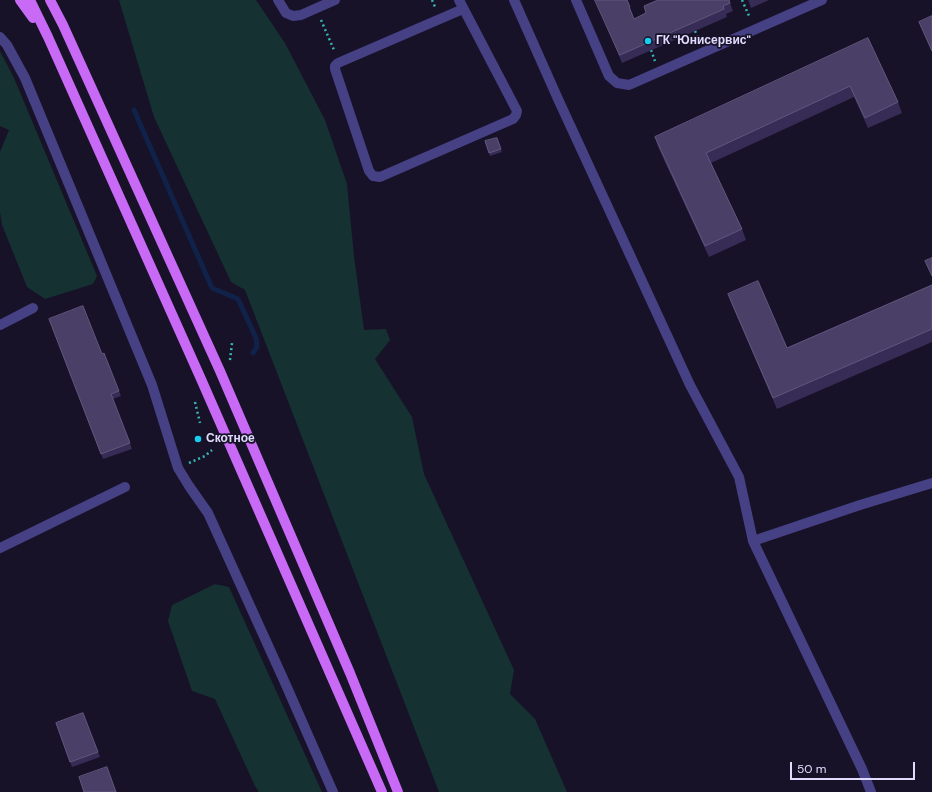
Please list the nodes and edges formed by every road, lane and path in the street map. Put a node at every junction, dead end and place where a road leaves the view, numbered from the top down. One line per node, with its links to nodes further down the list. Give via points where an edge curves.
1 (20, 0): 16 (main road)
2 (30, 0): 16 (main road)
3 (50, 0): 13 (main road)
4 (57, 0): 13 (main road)
5 (278, 0): 12 (street, via 286,13 293,16)
6 (335, 0): 12 (street)
7 (514, 0): 26 (street, via 690,385 739,477)
8 (576, 0): 14 (street, via 609,76 617,83 629,85)
9 (742, 0): 14 (path)
10 (822, 0): 14 (street)
11 (461, 4): 17 (street); 17 (street, via 516,111 513,119 380,177 373,176 369,172 335,69)
12 (316, 8): 17 (path)
13 (63, 25): 30 (main road, via 220,371 350,672)
14 (755, 29)
15 (0, 37): 23 (street, via 24,78 152,385)
16 (48, 37): 29 (main road)
17 (340, 62)
18 (34, 308): 19 (street)
19 (0, 325)
20 (232, 343): 21 (path)
21 (230, 361)
22 (212, 450): 23 (path, via 205,456)
23 (178, 468): 28 (street, via 208,513)
24 (932, 483): 26 (street)
25 (125, 487): 27 (street)
26 (753, 541): 31 (street)
27 (0, 548)
28 (333, 792)
29 (382, 792)
30 (398, 792)
31 (871, 792)

